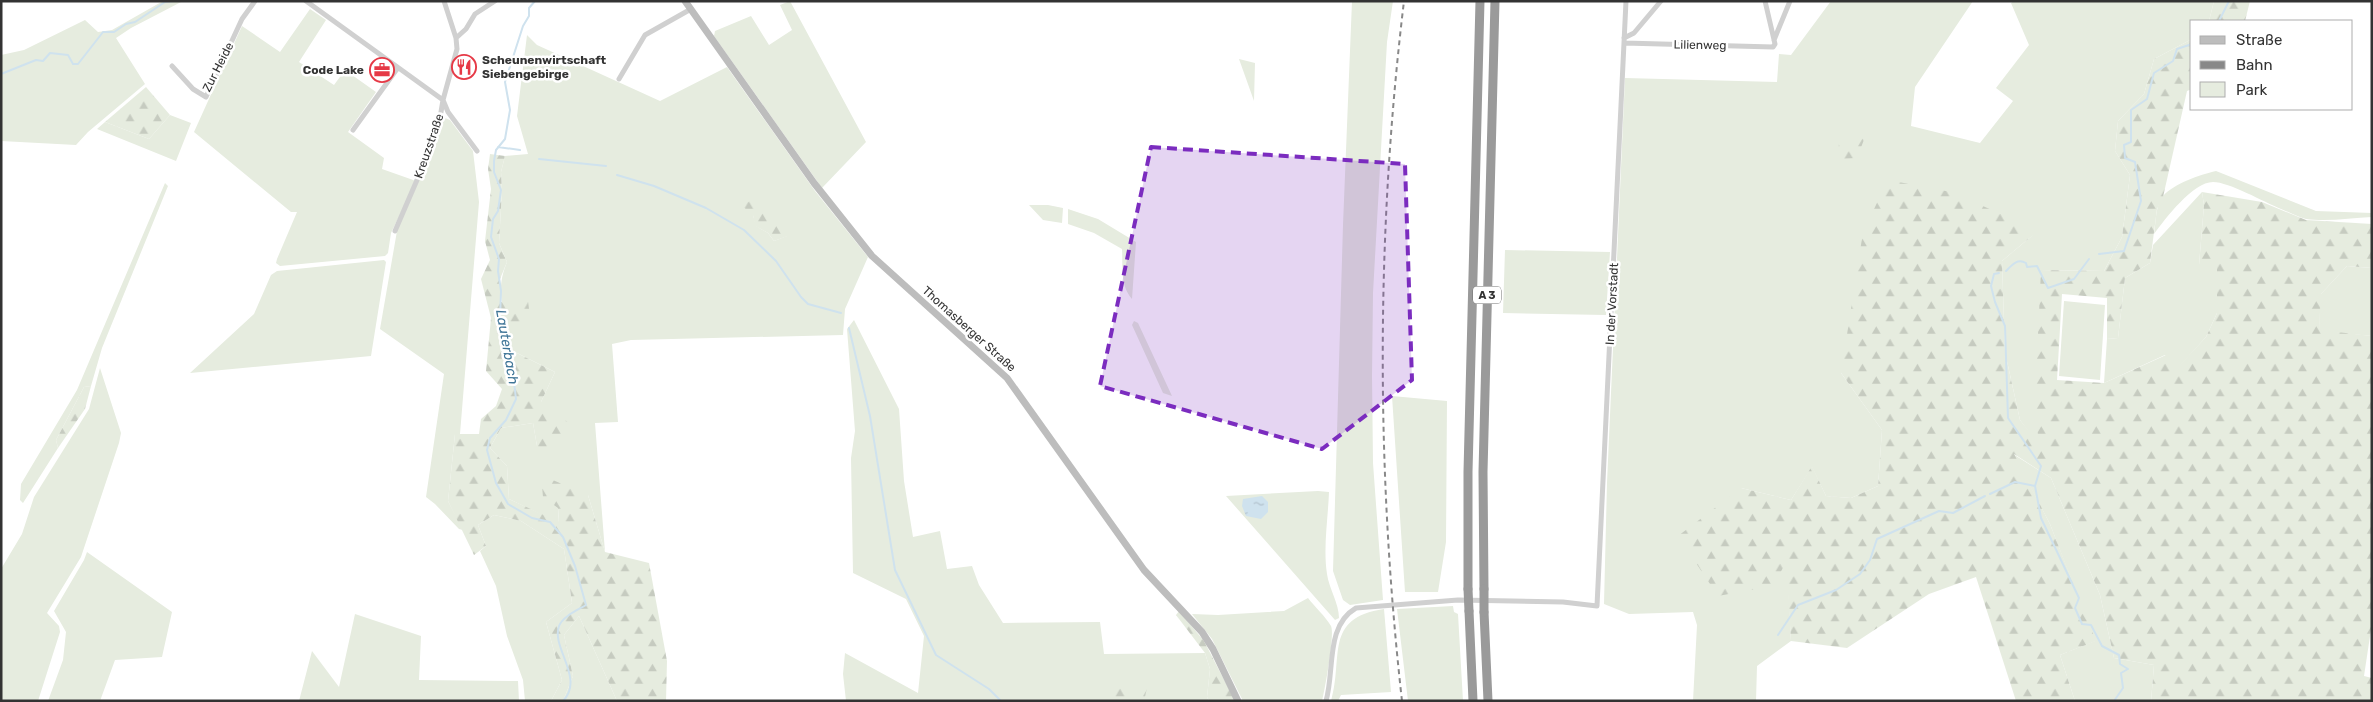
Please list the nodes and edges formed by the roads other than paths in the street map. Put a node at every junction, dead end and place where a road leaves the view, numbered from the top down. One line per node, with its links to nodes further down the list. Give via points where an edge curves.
1 (255, 1): 16 (street, Zur Heide, via 242,18 206,97 192,88)
2 (306, 1): 17 (street)
3 (444, 1): 13 (street, Kreuzstraße)
4 (495, 1): 13 (street, via 475,14)
5 (685, 1): 12 (main road, Thomasberger Straße)
6 (1480, 1): 25 (highway, A 3, bridge, via 1468,472 1468,589)
7 (1495, 1): 26 (highway, A 3, bridge, via 1484,452 1484,612)
8 (1626, 1): 14 (street, In der Vorstadt)
9 (1661, 1): 14 (street)
10 (1765, 1): 15 (street)
11 (1790, 1): 15 (street)
12 (691, 9): 18 (street, via 645,35); 23 (main road, Thomasberger Straße, via 814,183 872,256 1008,378 1144,570 1208,640)
13 (456, 38): 19 (street, Kreuzstraße)
14 (1624, 40): 15 (street, Lilienweg, via 1773,47); 24 (street, In der Vorstadt, via 1598,606 1458,600 1356,608 1346,614 1337,628)
15 (1775, 42)
16 (172, 66)
17 (397, 69): 19 (street); 20 (street)
18 (619, 79)
19 (443, 100): 21 (street); 22 (street, Kreuzstraße, via 430,146)
20 (353, 130)
21 (477, 151)
22 (395, 231)
23 (1238, 701)
24 (1326, 701)
25 (1473, 701)
26 (1488, 701)

